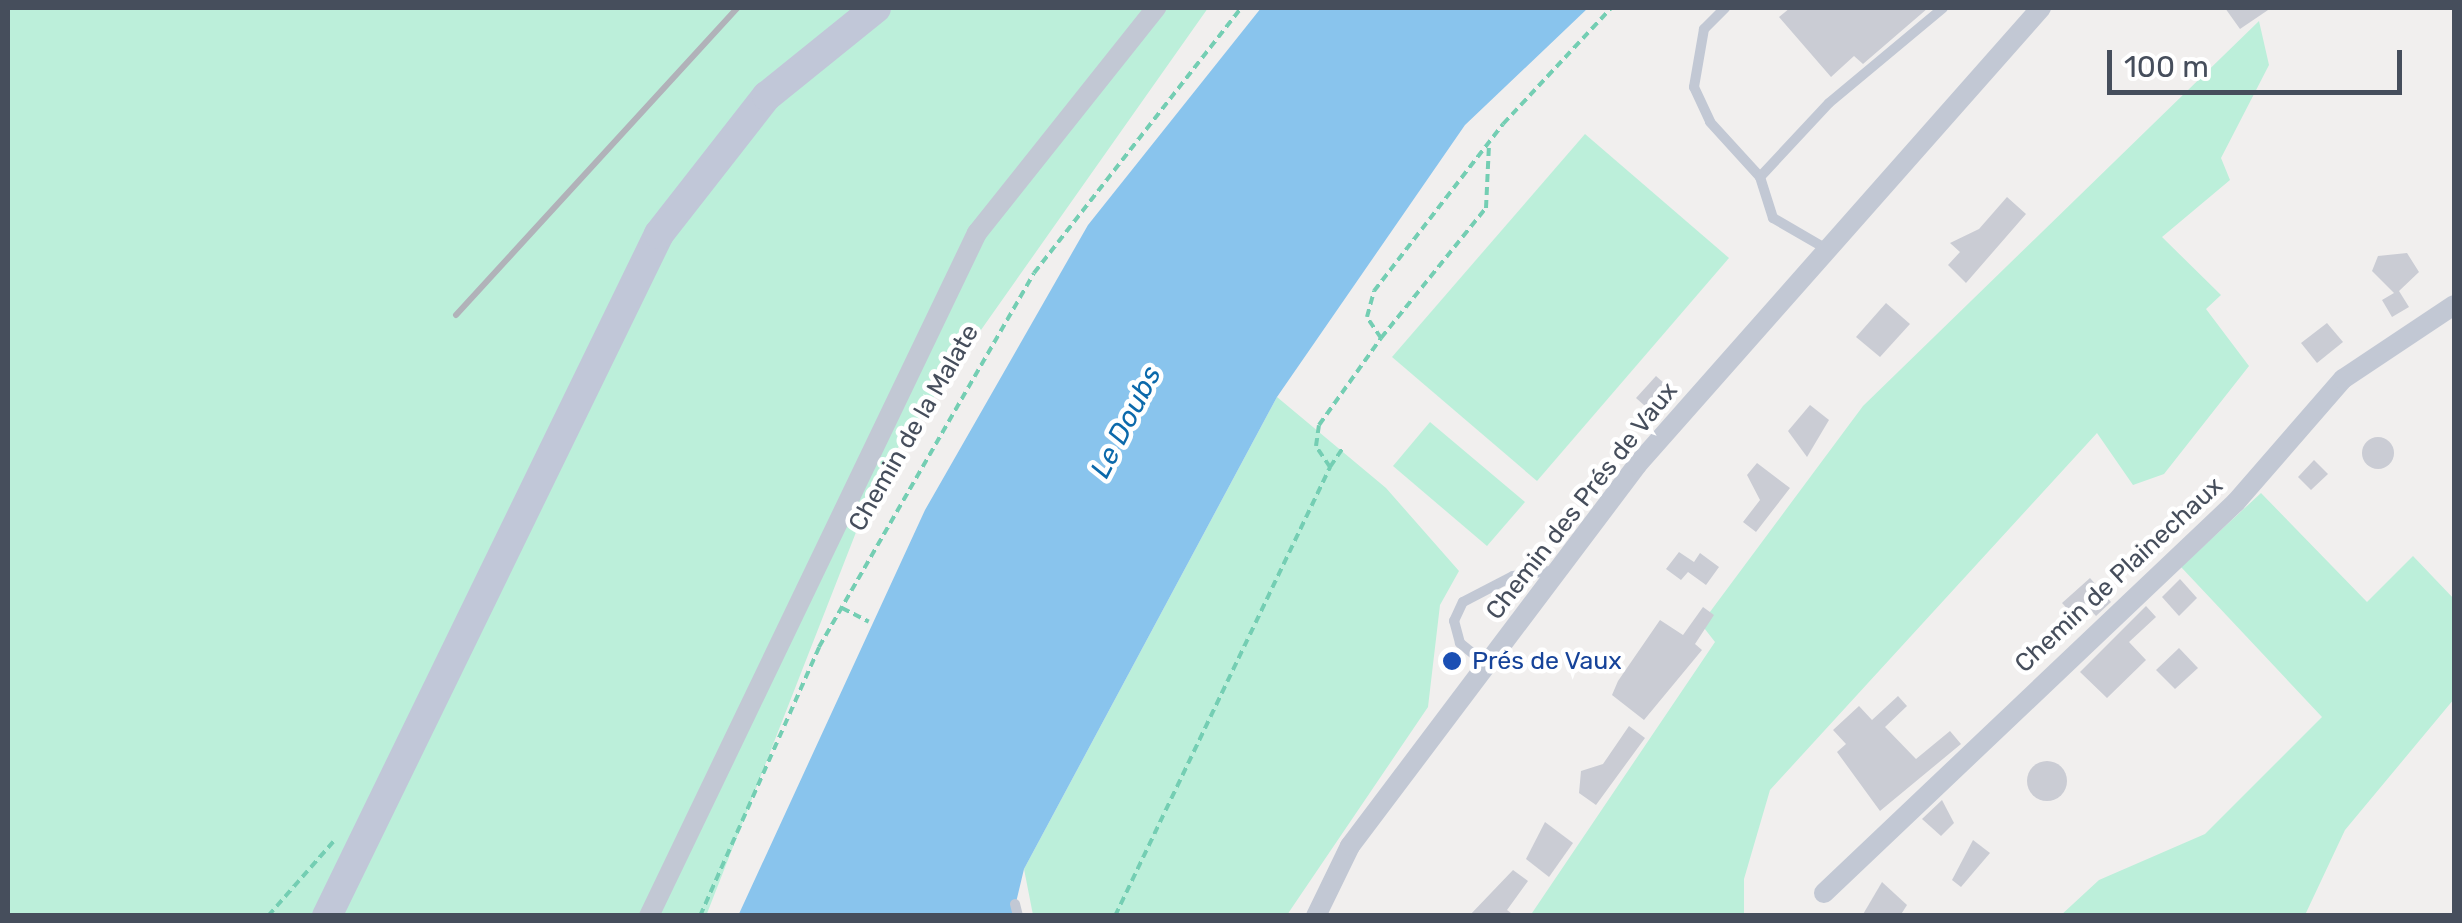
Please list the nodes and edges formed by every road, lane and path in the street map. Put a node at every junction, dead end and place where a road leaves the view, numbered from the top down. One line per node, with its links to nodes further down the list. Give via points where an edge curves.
1 (876, 8): 22 (main road, via 767,96 659,234)
2 (1156, 8): 23 (street, Chemin de la Malate, via 976,234)
3 (1241, 8): 16 (path, Chemin de la Malate, via 1034,273)
4 (1611, 8): 8 (path)
5 (1725, 8): 9 (lane, via 1698,45 1694,87 1710,122)
6 (1942, 8): 9 (lane, via 1829,102)
7 (2041, 8): 10 (street, Chemin des Prés de Vaux)
8 (1488, 144): 12 (path, via 1486,208); 12 (path, via 1374,291 1368,316)
9 (1760, 177): 10 (lane, via 1774,218)
10 (1830, 251): 15 (street, Chemin des Prés de Vaux, via 1674,419)
11 (2454, 305): 20 (street, Chemin de Plainechaux, via 2343,379 2236,502)
12 (1381, 338): 14 (path, via 1319,424 1316,446)
13 (1344, 446): 14 (path)
14 (1330, 467): 25 (path)
15 (1558, 570): 18 (street, Chemin des Prés de Vaux); 18 (lane, via 1514,576 1463,602 1454,622 1460,643)
16 (841, 607): 17 (path); 24 (path, Chemin de la Malate)
17 (869, 622)
18 (1487, 664): 26 (street, Chemin des Prés de Vaux, via 1350,846)
19 (339, 837): 21 (path)
20 (1824, 893)
21 (268, 916)
22 (327, 916)
23 (649, 916)
24 (700, 916)
25 (1115, 916)
26 (1316, 916)

